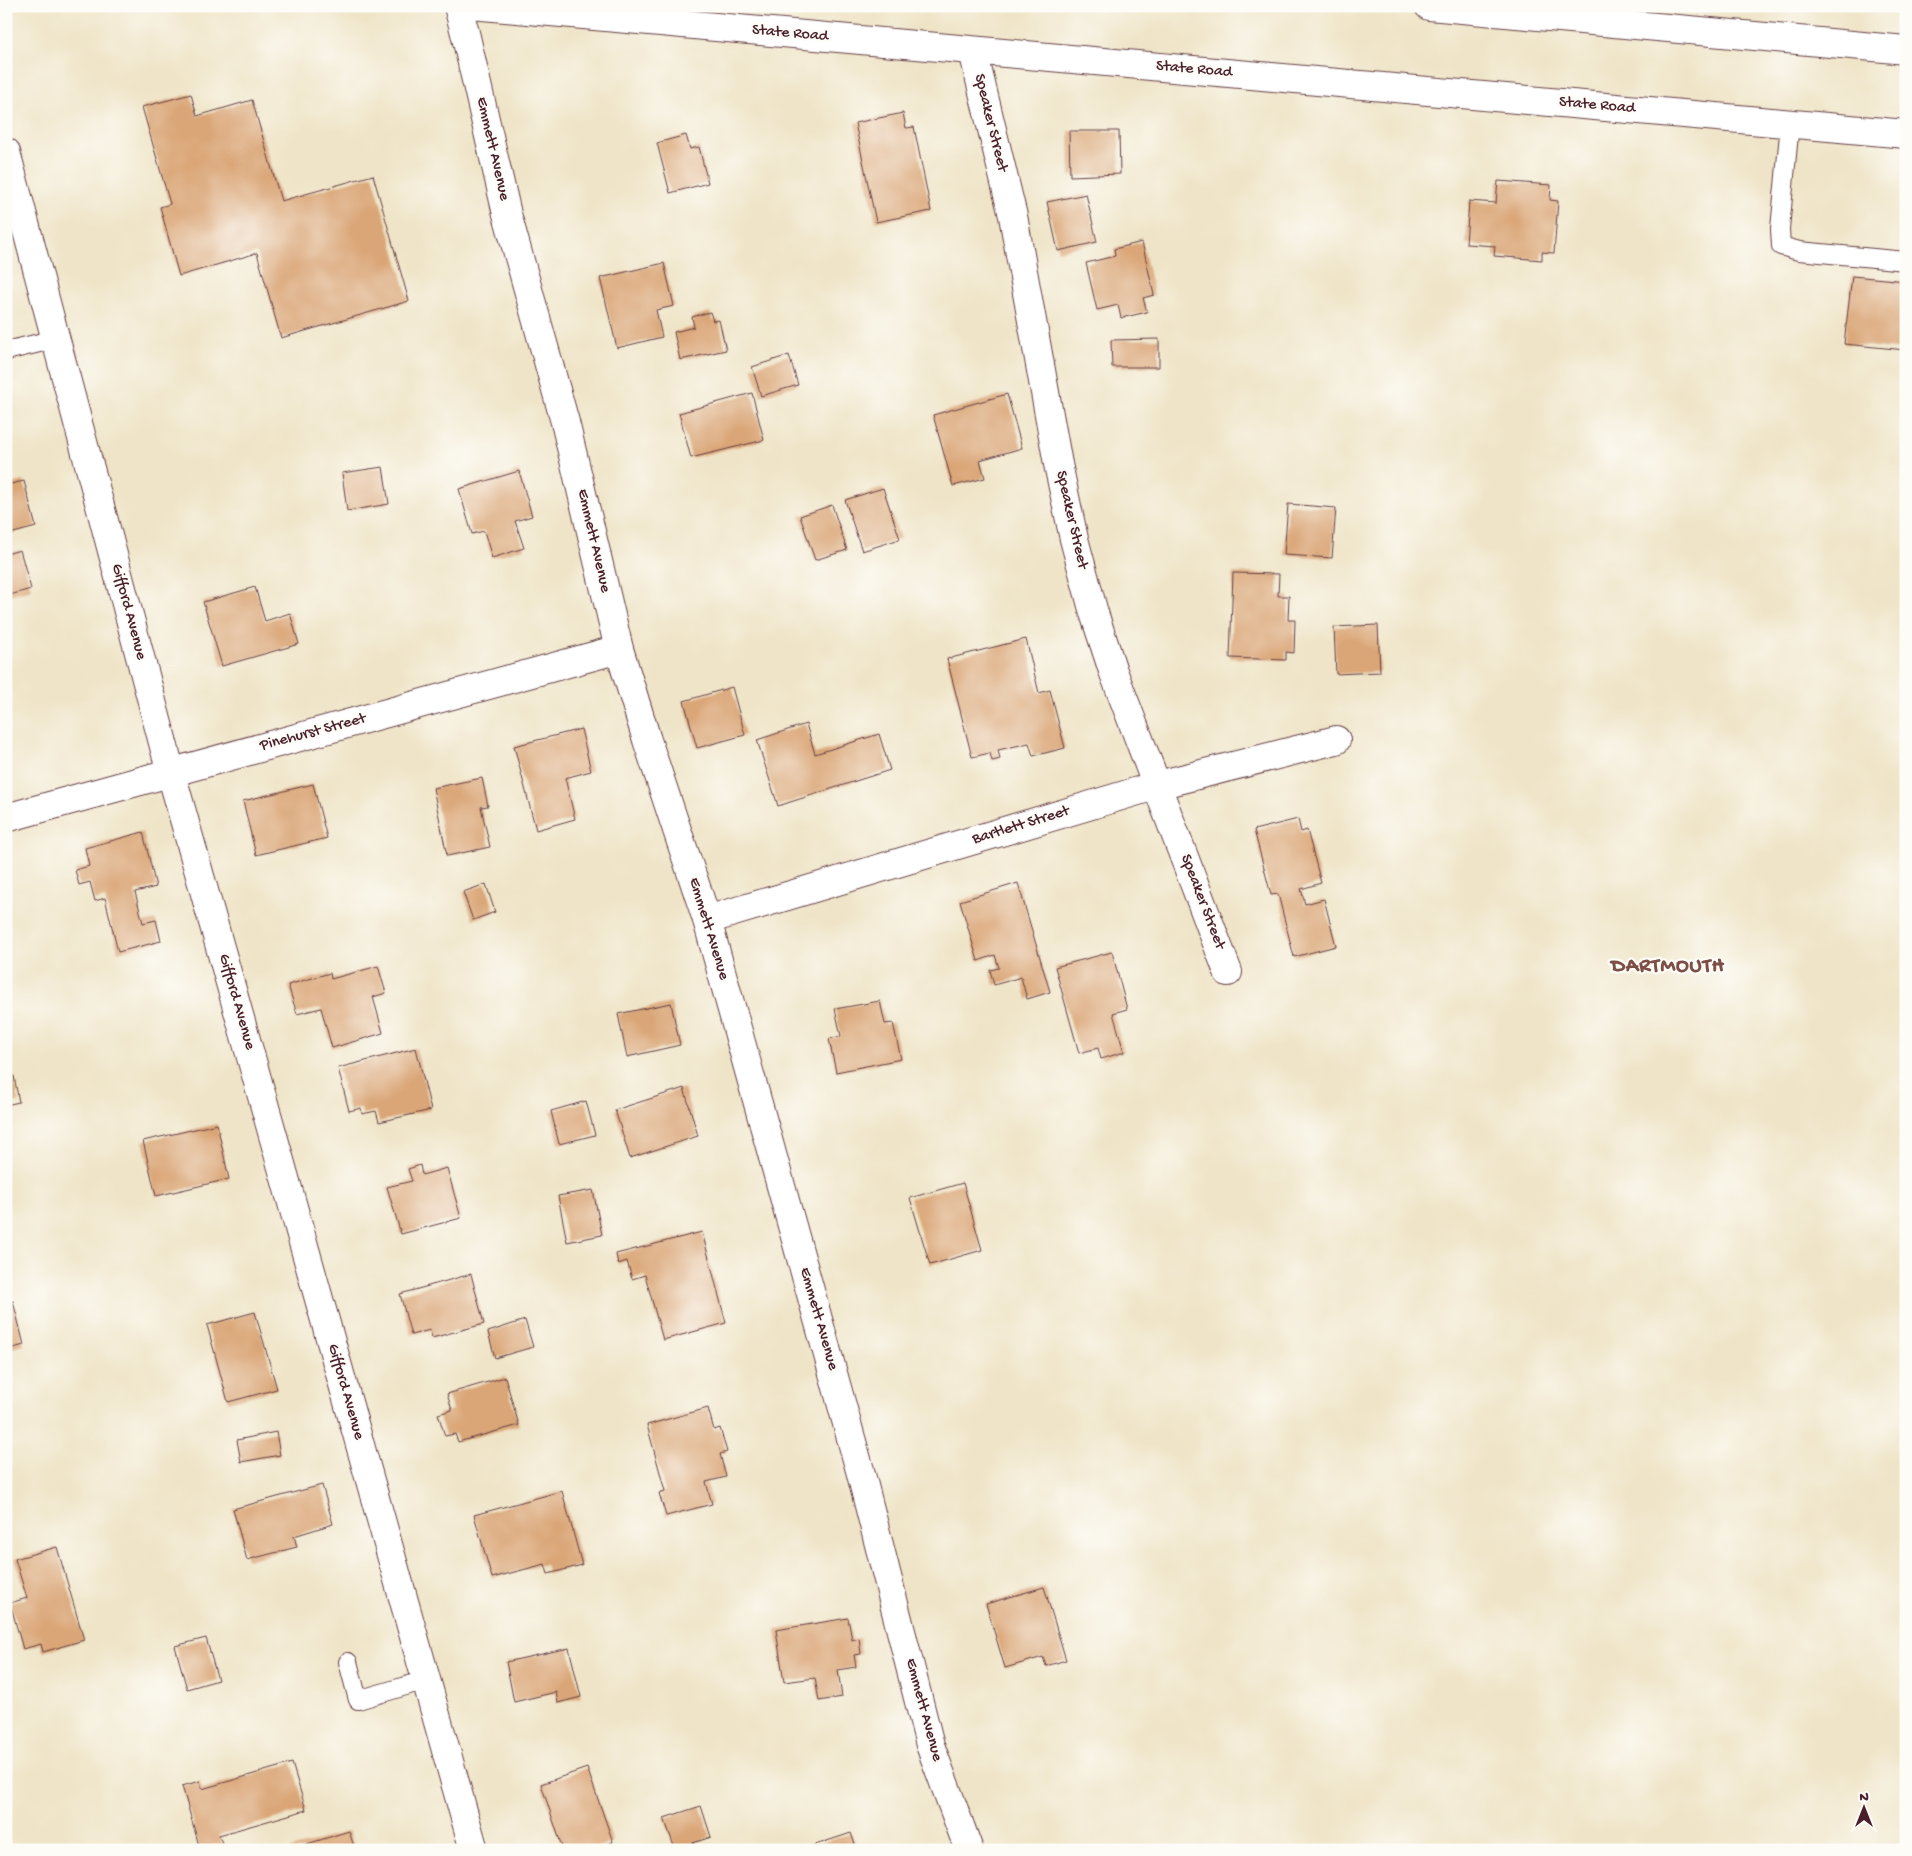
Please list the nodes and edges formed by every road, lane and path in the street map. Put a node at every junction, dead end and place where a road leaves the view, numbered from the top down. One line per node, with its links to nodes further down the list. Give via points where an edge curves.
1 (458, 6): 12 (street, Emmett Avenue, via 507,214 565,422)
2 (482, 6): 5 (street, State Road)
3 (1429, 6): 4 (street)
4 (1906, 50)
5 (972, 51): 6 (street, State Road); 15 (street, Speaker Street, via 1013,216 1043,389 1074,539 1108,655)
6 (1790, 123): 7 (street, State Road); 9 (lane, via 1781,246 1799,251)
7 (1906, 134)
8 (6, 152): 10 (street, Gifford Avenue)
9 (1906, 262)
10 (56, 339): 11 (lane); 14 (street, Gifford Avenue)
11 (6, 351)
12 (619, 649): 14 (street, Pinehurst Street); 17 (street, Emmett Avenue)
13 (1336, 740): 15 (street, Bartlett Street)
14 (171, 772): 16 (street, Pinehurst Street); 20 (street, Gifford Avenue)
15 (1158, 785): 17 (street, Bartlett Street); 18 (street, Speaker Street)
16 (6, 818)
17 (707, 920): 22 (street, Emmett Avenue, via 861,1474 930,1745)
18 (1228, 972)
19 (348, 1662): 20 (lane, via 358,1700)
20 (426, 1680): 21 (street, Gifford Avenue)
21 (474, 1850)
22 (969, 1850)

